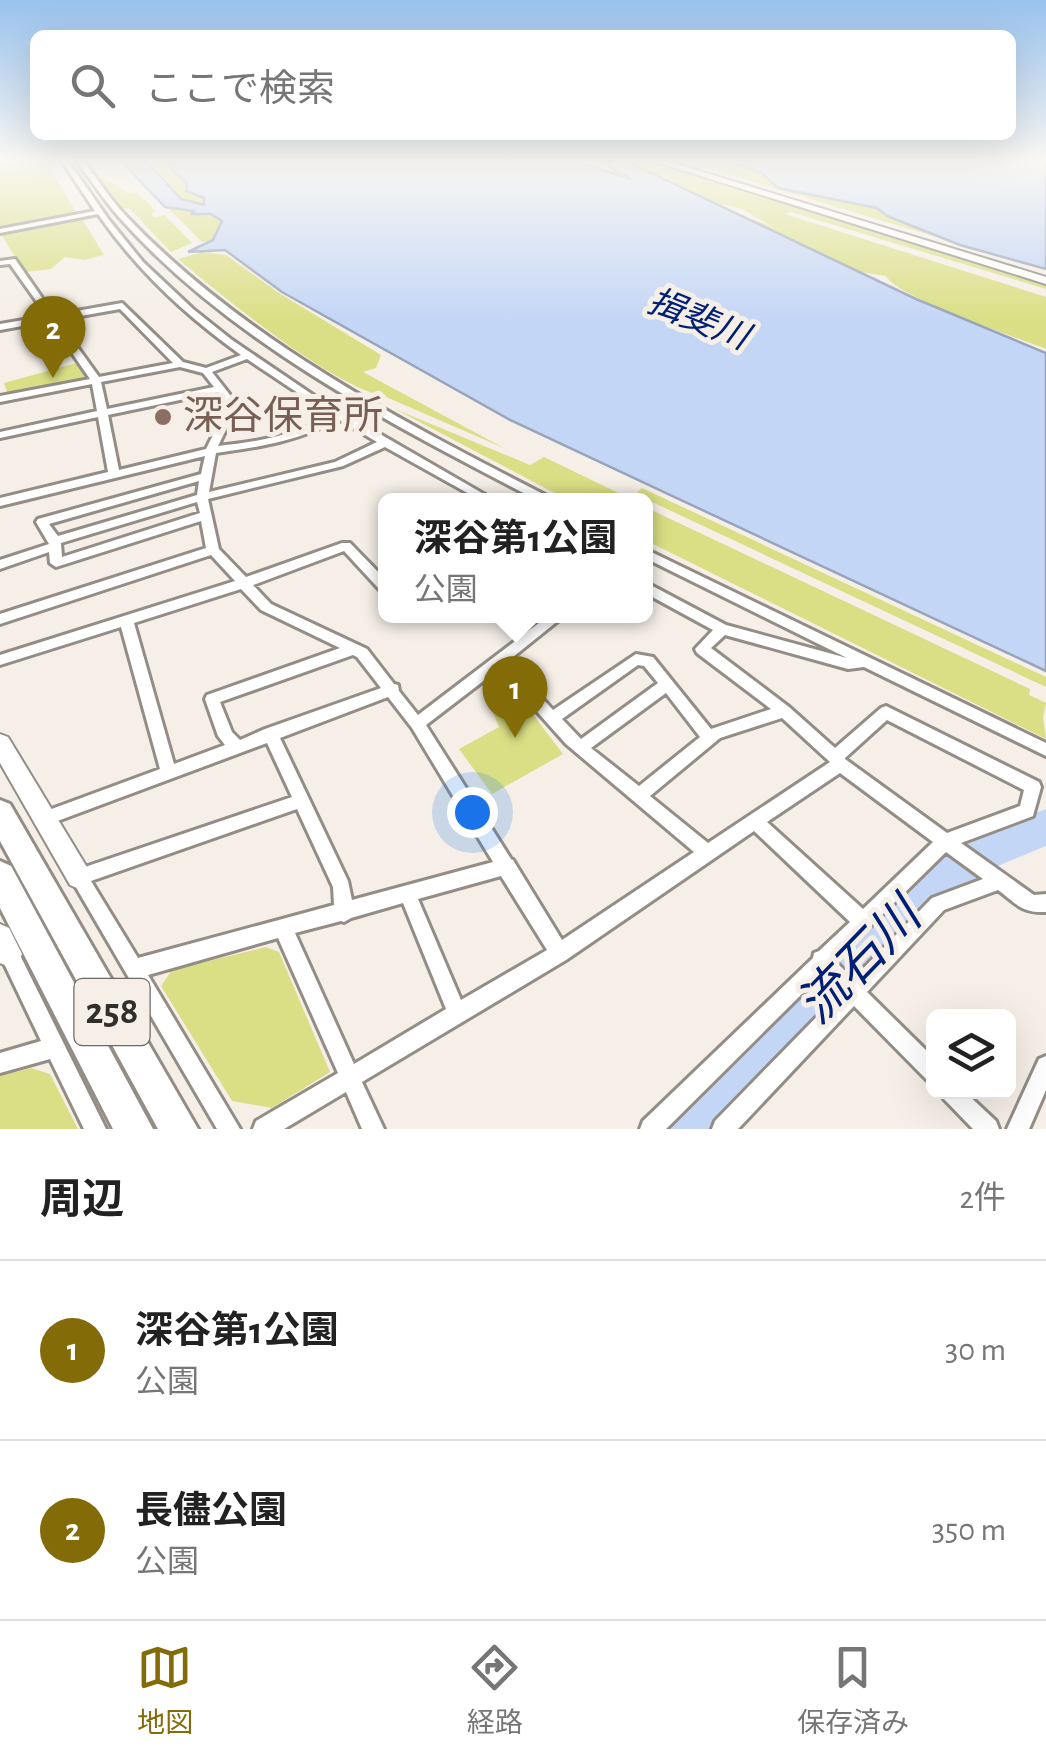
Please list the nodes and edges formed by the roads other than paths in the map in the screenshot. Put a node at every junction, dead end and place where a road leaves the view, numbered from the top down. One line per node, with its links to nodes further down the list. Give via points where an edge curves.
1 (91, 214): 5 (street)
2 (101, 214): 12 (street, via 166,290)
3 (119, 214): 26 (street, via 226,310 373,405)
4 (825, 214): 9 (main road)
5 (0, 231)
6 (0, 263): 7 (street, via 12,261)
7 (18, 275): 8 (street); 10 (street)
8 (0, 277)
9 (1046, 281)
10 (50, 318): 11 (street); 13 (street, via 122,306); 15 (street)
11 (0, 327)
12 (250, 355): 14 (street); 19 (street)
13 (180, 364): 14 (street); 15 (street)
14 (206, 372): 16 (street)
15 (96, 380): 17 (street); 18 (street)
16 (218, 389): 18 (street); 22 (street, via 233,405)
17 (1, 395)
18 (101, 414): 20 (street); 23 (street)
19 (338, 414): 21 (street); 22 (street, via 310,432)
20 (0, 435)
21 (386, 442): 25 (street); 27 (street, via 339,464)
22 (211, 450): 23 (street); 24 (street)
23 (114, 474): 29 (street)
24 (206, 476): 27 (street); 28 (street)
25 (476, 493)
26 (531, 493)
27 (202, 496): 30 (street); 31 (street)
28 (121, 499): 31 (street); 33 (street, via 42,522)
29 (0, 502)
30 (204, 516): 32 (street); 34 (street)
31 (129, 519): 32 (street); 33 (street)
32 (136, 538): 33 (street, via 56,564)
33 (56, 544): 36 (street)
34 (213, 550): 38 (street); 40 (street)
35 (653, 557): 47 (street)
36 (0, 565)
37 (378, 580): 38 (street, via 346,546)
38 (241, 584): 41 (street); 44 (street, via 266,607)
39 (653, 591): 43 (street)
40 (0, 619)
41 (126, 619): 45 (street); 60 (street)
42 (548, 623): 46 (street)
43 (722, 629): 47 (street, via 848,664); 50 (street, via 702,649)
44 (354, 649): 49 (street); 56 (street, via 212,699)
45 (0, 660)
46 (500, 661): 51 (street); 52 (street)
47 (863, 662): 58 (street)
48 (667, 684): 51 (street, via 648,660 636,660); 54 (street); 57 (street)
49 (392, 690): 52 (street); 53 (street)
50 (784, 711): 54 (street); 59 (street)
51 (552, 718): 57 (street)
52 (417, 724): 68 (street)
53 (270, 733): 56 (street); 62 (street)
54 (710, 739): 61 (street)
55 (0, 743): 64 (main road)
56 (236, 746): 60 (street)
57 (581, 747): 61 (street)
58 (1046, 750)
59 (838, 760): 65 (street); 66 (street); 66 (street, via 886,712 1033,786 1027,811)
60 (169, 774): 64 (street)
61 (638, 796): 67 (street)
62 (303, 800): 70 (street); 74 (street, via 342,887)
63 (0, 813): 76 (highway, 258)
64 (44, 819): 70 (main road)
65 (754, 820): 67 (street); 75 (street)
66 (948, 843): 71 (street); 75 (street)
67 (708, 852): 78 (street)
68 (507, 866): 72 (street); 78 (street)
69 (0, 876): 76 (highway, 258)
70 (79, 878): 80 (street)
71 (1000, 881): 73 (street); 81 (street, via 938,904)
72 (408, 895): 74 (street); 82 (street)
73 (1041, 908)
74 (344, 913): 77 (street)
75 (861, 920): 79 (street)
76 (19, 924): 83 (street); 91 (highway, 258); 92 (highway, 258)
77 (284, 930): 80 (street); 87 (street)
78 (559, 953): 82 (street)
79 (826, 964): 81 (street); 96 (street)
80 (134, 968): 93 (street)
81 (851, 988): 85 (street); 89 (street)
82 (457, 1013): 87 (street)
83 (55, 1047): 84 (street); 90 (street)
84 (0, 1062)
85 (926, 1065)
86 (1046, 1066): 98 (street)
87 (350, 1080): 94 (street); 95 (street)
88 (958, 1099): 97 (street)
89 (730, 1126)
90 (95, 1129)
91 (134, 1129)
92 (178, 1129)
93 (229, 1129)
94 (264, 1129)
95 (373, 1129)
96 (650, 1129)
97 (988, 1129)
98 (1018, 1129)

